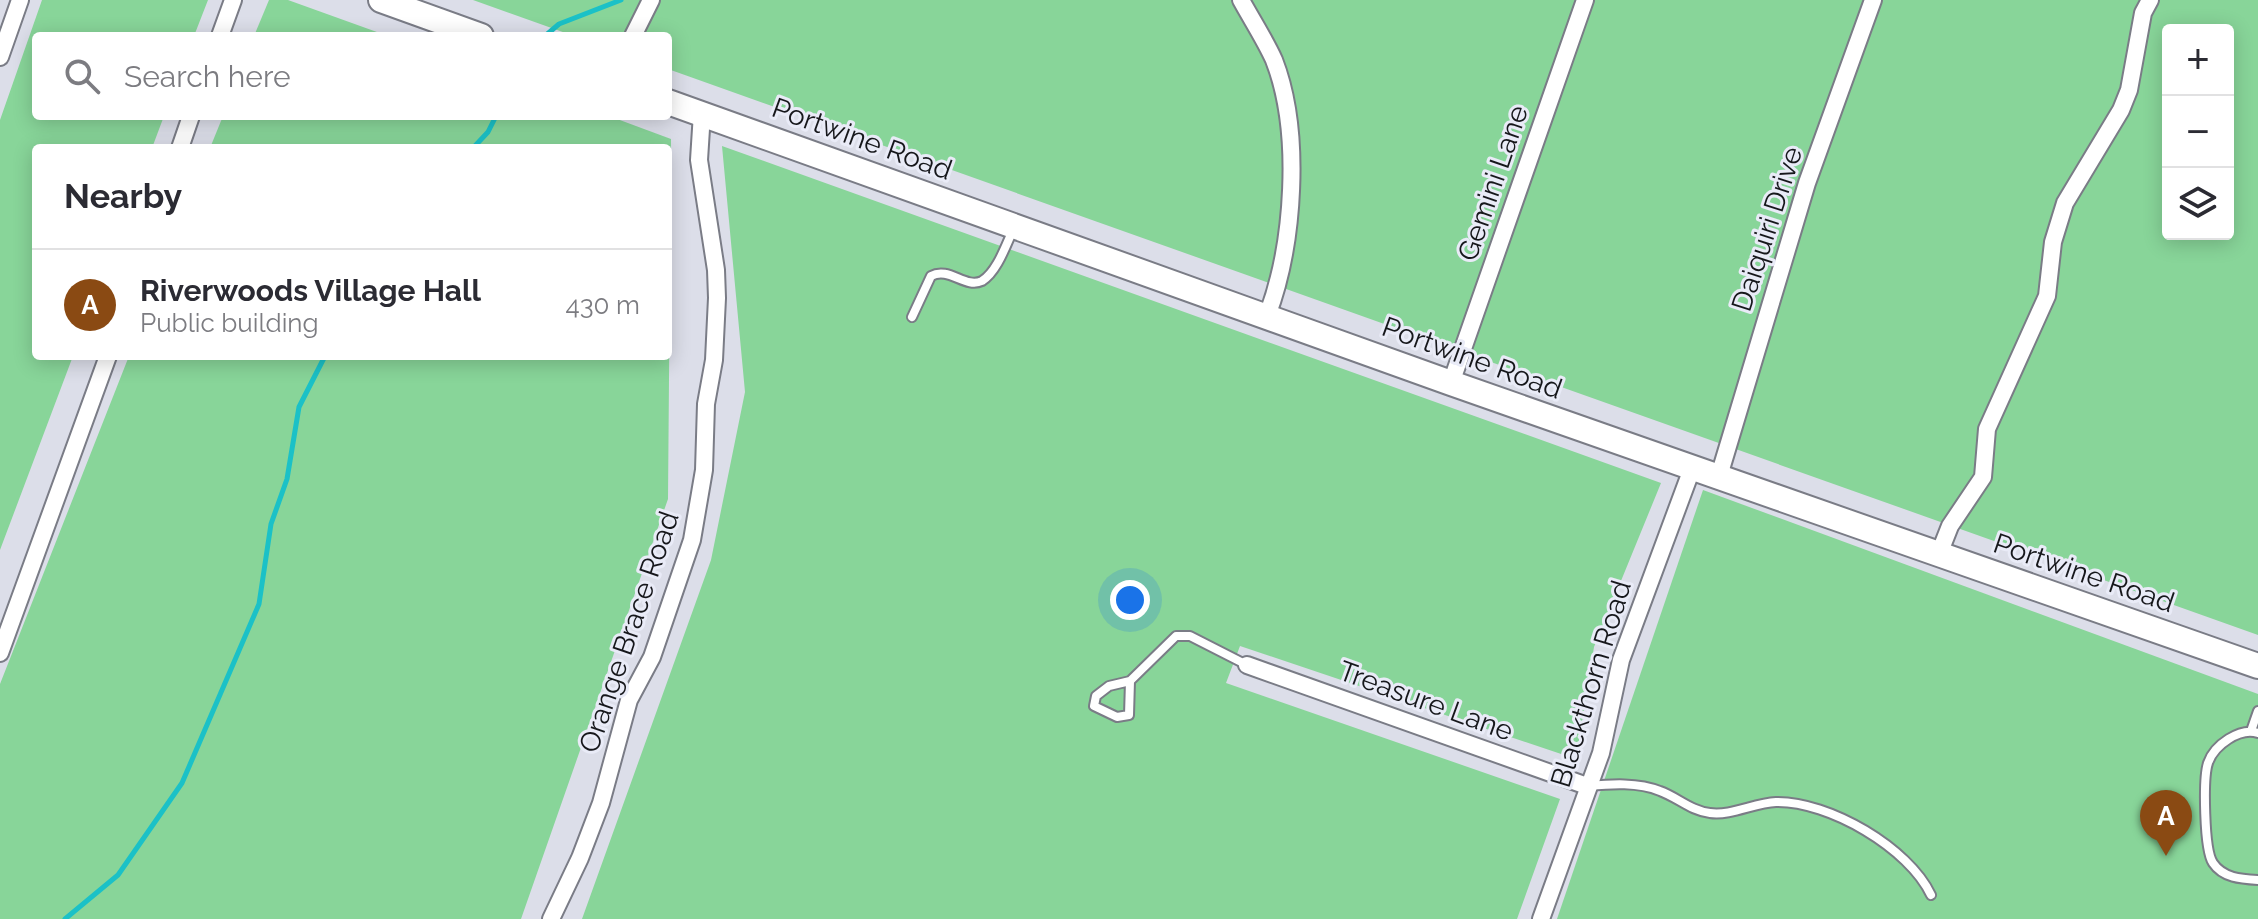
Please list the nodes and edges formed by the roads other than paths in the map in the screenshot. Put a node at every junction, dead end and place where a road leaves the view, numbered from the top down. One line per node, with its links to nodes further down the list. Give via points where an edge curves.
1 (20, 0): 12 (street)
2 (233, 0): 9 (street)
3 (381, 0): 10 (street)
4 (651, 0): 11 (street)
5 (1241, 0): 18 (street, via 1274,60 1293,142 1279,284)
6 (1585, 0): 21 (street, Gemini Lane)
7 (1873, 0): 23 (street, Daiquiri Drive, via 1807,183)
8 (2150, 0): 24 (street, via 2121,110 2065,203 2053,242 2047,296 1987,429 1983,477 1950,526)
9 (221, 32)
10 (470, 32)
11 (635, 32)
12 (0, 57)
13 (672, 103): 14 (street, Portwine Road)
14 (702, 113): 17 (street, Portwine Road); 34 (street, Orange Brace Road, via 699,160 717,298 698,517 652,657 629,700 596,816)
15 (190, 120): 16 (street)
16 (181, 144)
17 (1015, 226): 18 (street, Portwine Road); 19 (lane, via 988,275 974,283 936,273)
18 (1267, 316): 21 (street, Portwine Road)
19 (912, 317)
20 (107, 360): 25 (street)
21 (1451, 383): 22 (street, Portwine Road)
22 (1693, 466): 23 (street, Portwine Road); 31 (street, Blackthorn Road, via 1621,660 1610,721)
23 (1719, 476): 24 (street, Portwine Road)
24 (1939, 554): 27 (street, Portwine Road)
25 (0, 653)
26 (1247, 665): 28 (lane, via 1190,636 1176,636); 31 (street, Treasure Lane)
27 (2258, 666)
28 (1130, 681): 28 (lane, via 1109,686 1096,696 1094,706 1117,717 1129,715)
29 (2258, 711): 30 (lane)
30 (2255, 732): 32 (lane, via 2225,741 2207,766 2208,848 2220,871)
31 (1587, 786): 33 (lane, via 1651,787 1712,814 1780,802 1811,809 1871,832 1922,875); 35 (street, Blackthorn Road)
32 (2258, 880)
33 (1931, 895)
34 (551, 919)
35 (1541, 919)

